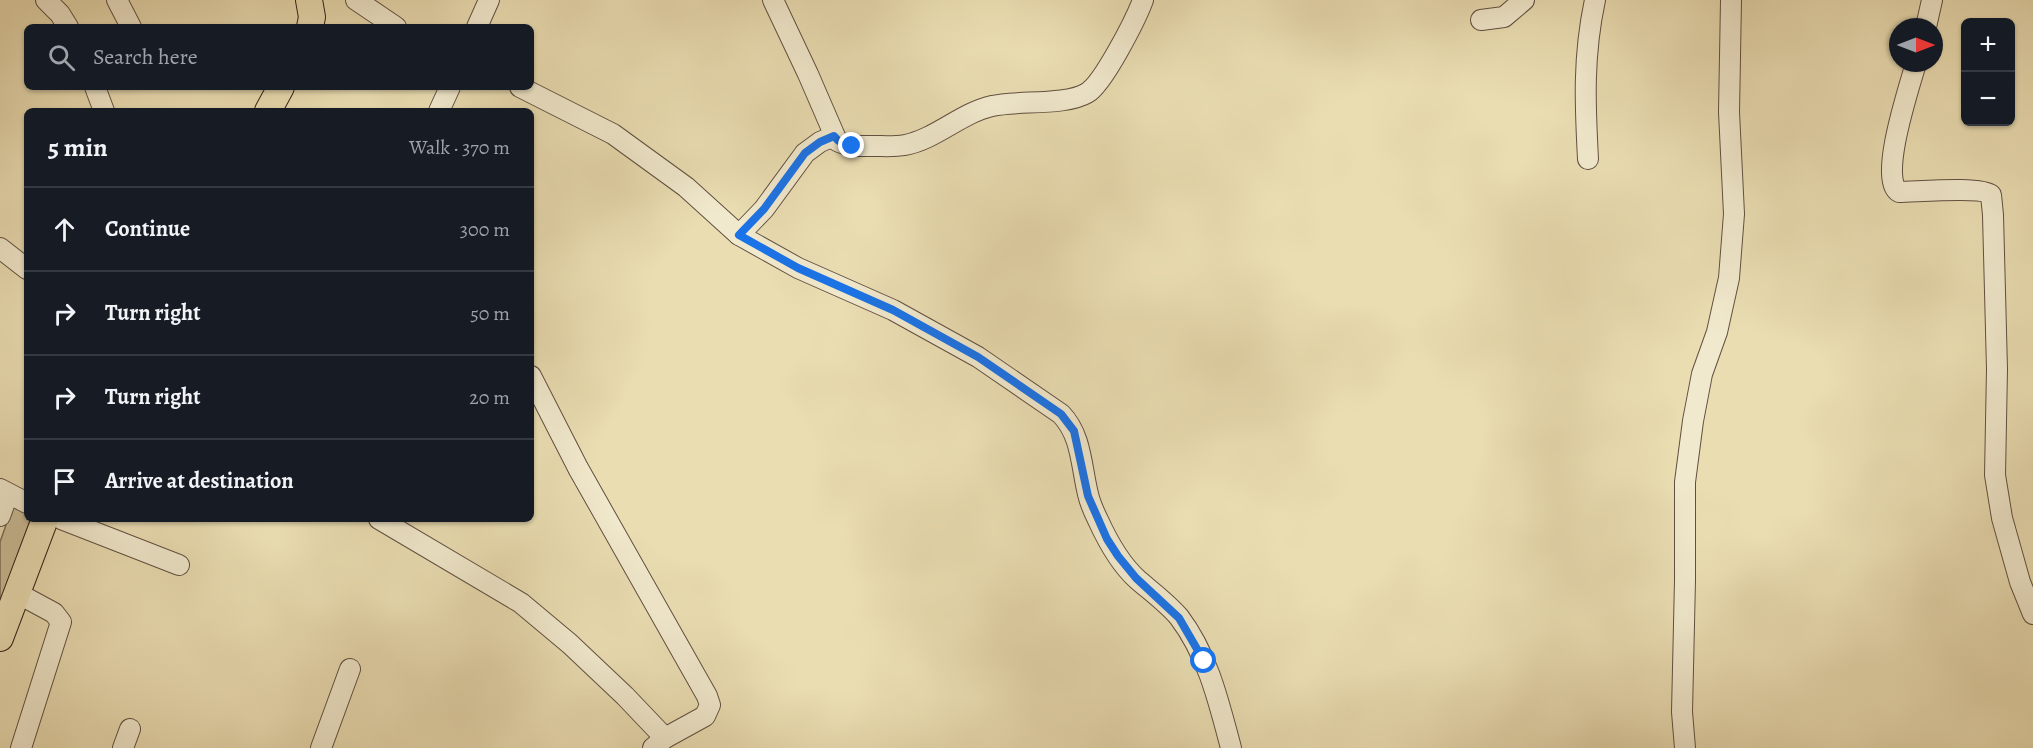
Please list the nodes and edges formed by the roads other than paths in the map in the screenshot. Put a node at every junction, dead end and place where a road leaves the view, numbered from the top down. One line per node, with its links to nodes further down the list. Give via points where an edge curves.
1 (46, 0): 13 (street)
2 (117, 0): 14 (street)
3 (356, 0): 15 (street)
4 (489, 0): 16 (street)
5 (772, 0): 25 (street)
6 (1143, 0): 25 (street, via 1134,23 1100,79 1086,94 989,107 905,145 852,146)
7 (1524, 0): 12 (street, via 1504,17)
8 (1595, 0): 26 (street, via 1584,90)
9 (1731, 0): 48 (street, via 1734,214 1730,278 1702,374 1685,483 1682,712)
10 (1932, 0): 11 (street)
11 (1928, 18)
12 (1481, 20)
13 (66, 24)
14 (129, 24)
15 (392, 24)
16 (478, 24)
17 (1914, 72): 39 (street, via 1894,148 1894,188 1899,192 1987,191 1991,195 1997,369 1995,475 2002,518)
18 (97, 90): 22 (street)
19 (279, 90): 23 (main road)
20 (449, 90): 24 (street)
21 (526, 90): 27 (street, via 613,134 678,181)
22 (103, 108)
23 (270, 108)
24 (440, 108)
25 (834, 136): 27 (street, via 805,153 764,209)
26 (1588, 159)
27 (739, 235): 47 (street, via 798,268 893,310 978,357 1069,422 1078,442 1088,496 1107,539 1126,567 1167,605 1190,635 1215,690)
28 (0, 248): 29 (street)
29 (24, 268)
30 (534, 382): 43 (street, via 578,468 708,696 710,705 705,716)
31 (4, 491): 32 (street); 33 (street)
32 (24, 501)
33 (0, 516)
34 (44, 522): 38 (main road)
35 (69, 522): 37 (street)
36 (384, 522): 43 (street, via 531,610 618,688)
37 (178, 565)
38 (17, 593): 40 (main road); 44 (street, via 54,613 61,622)
39 (2033, 614)
40 (0, 638)
41 (350, 669): 46 (street)
42 (130, 729): 45 (street)
43 (659, 743)
44 (21, 748)
45 (123, 748)
46 (321, 748)
47 (1231, 748)
48 (1686, 748)

